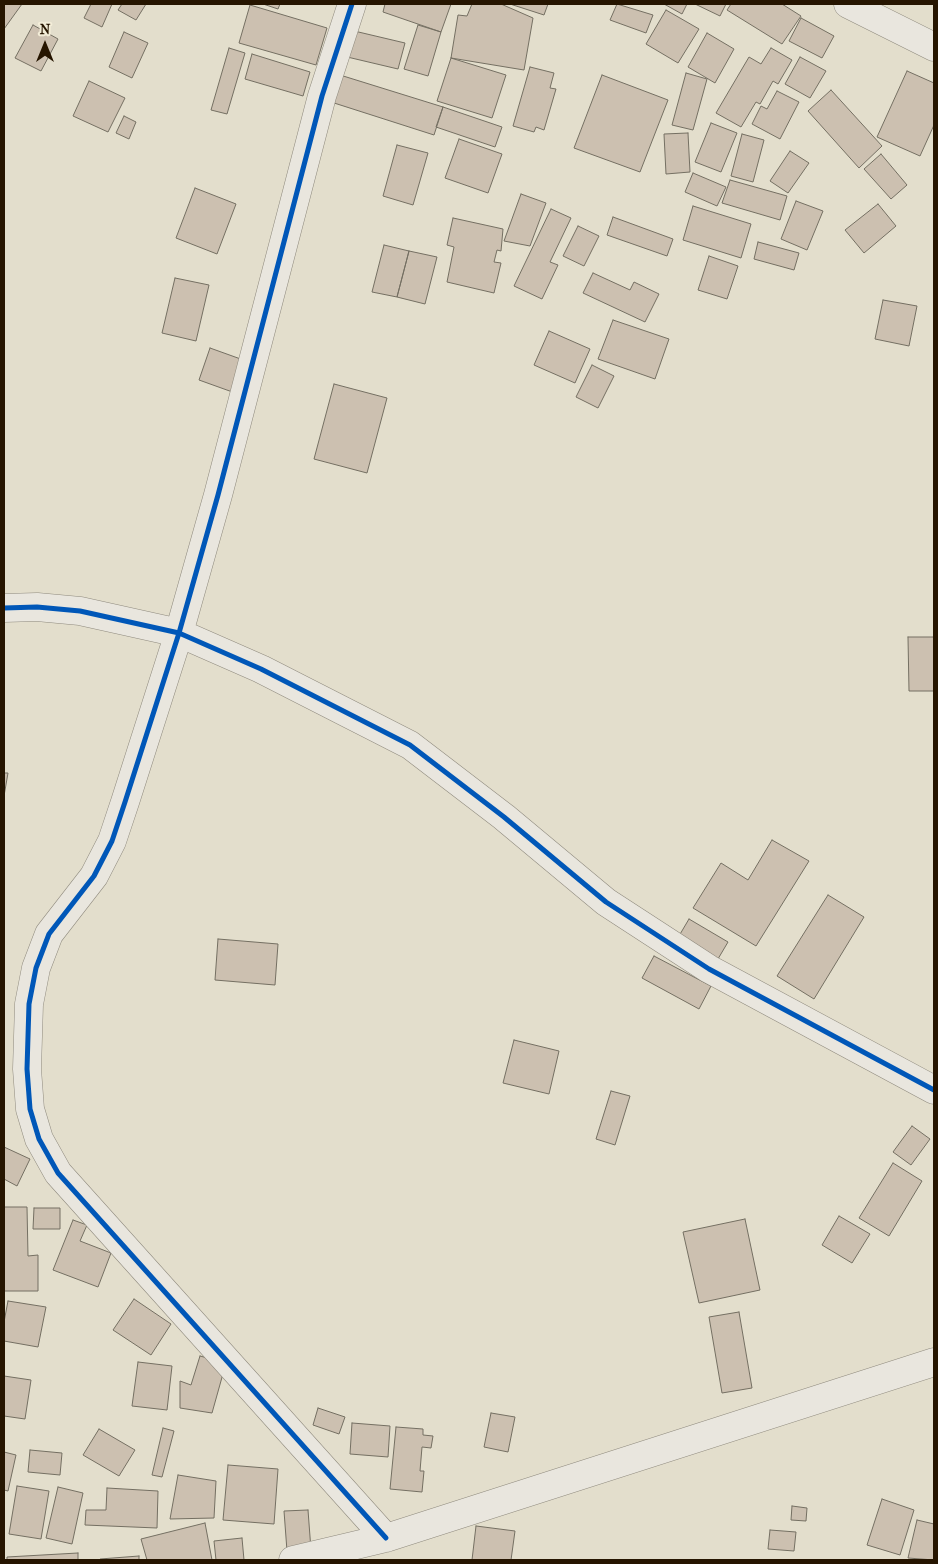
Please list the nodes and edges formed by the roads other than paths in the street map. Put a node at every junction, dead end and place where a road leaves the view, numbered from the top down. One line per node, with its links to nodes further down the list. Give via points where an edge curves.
1 (352, 4): 5 (street, via 322,96)
2 (848, 4): 3 (street)
3 (934, 47)
4 (4, 608): 5 (street, via 80,610)
5 (179, 633): 6 (street, via 261,669 410,745 504,817 606,902 709,969); 8 (street, via 112,841 94,876 50,934 36,968 29,1004 27,1070 30,1108 39,1139 58,1173)
6 (934, 1090)
7 (934, 1362): 8 (street)
8 (386, 1538): 9 (street)
9 (293, 1560)

